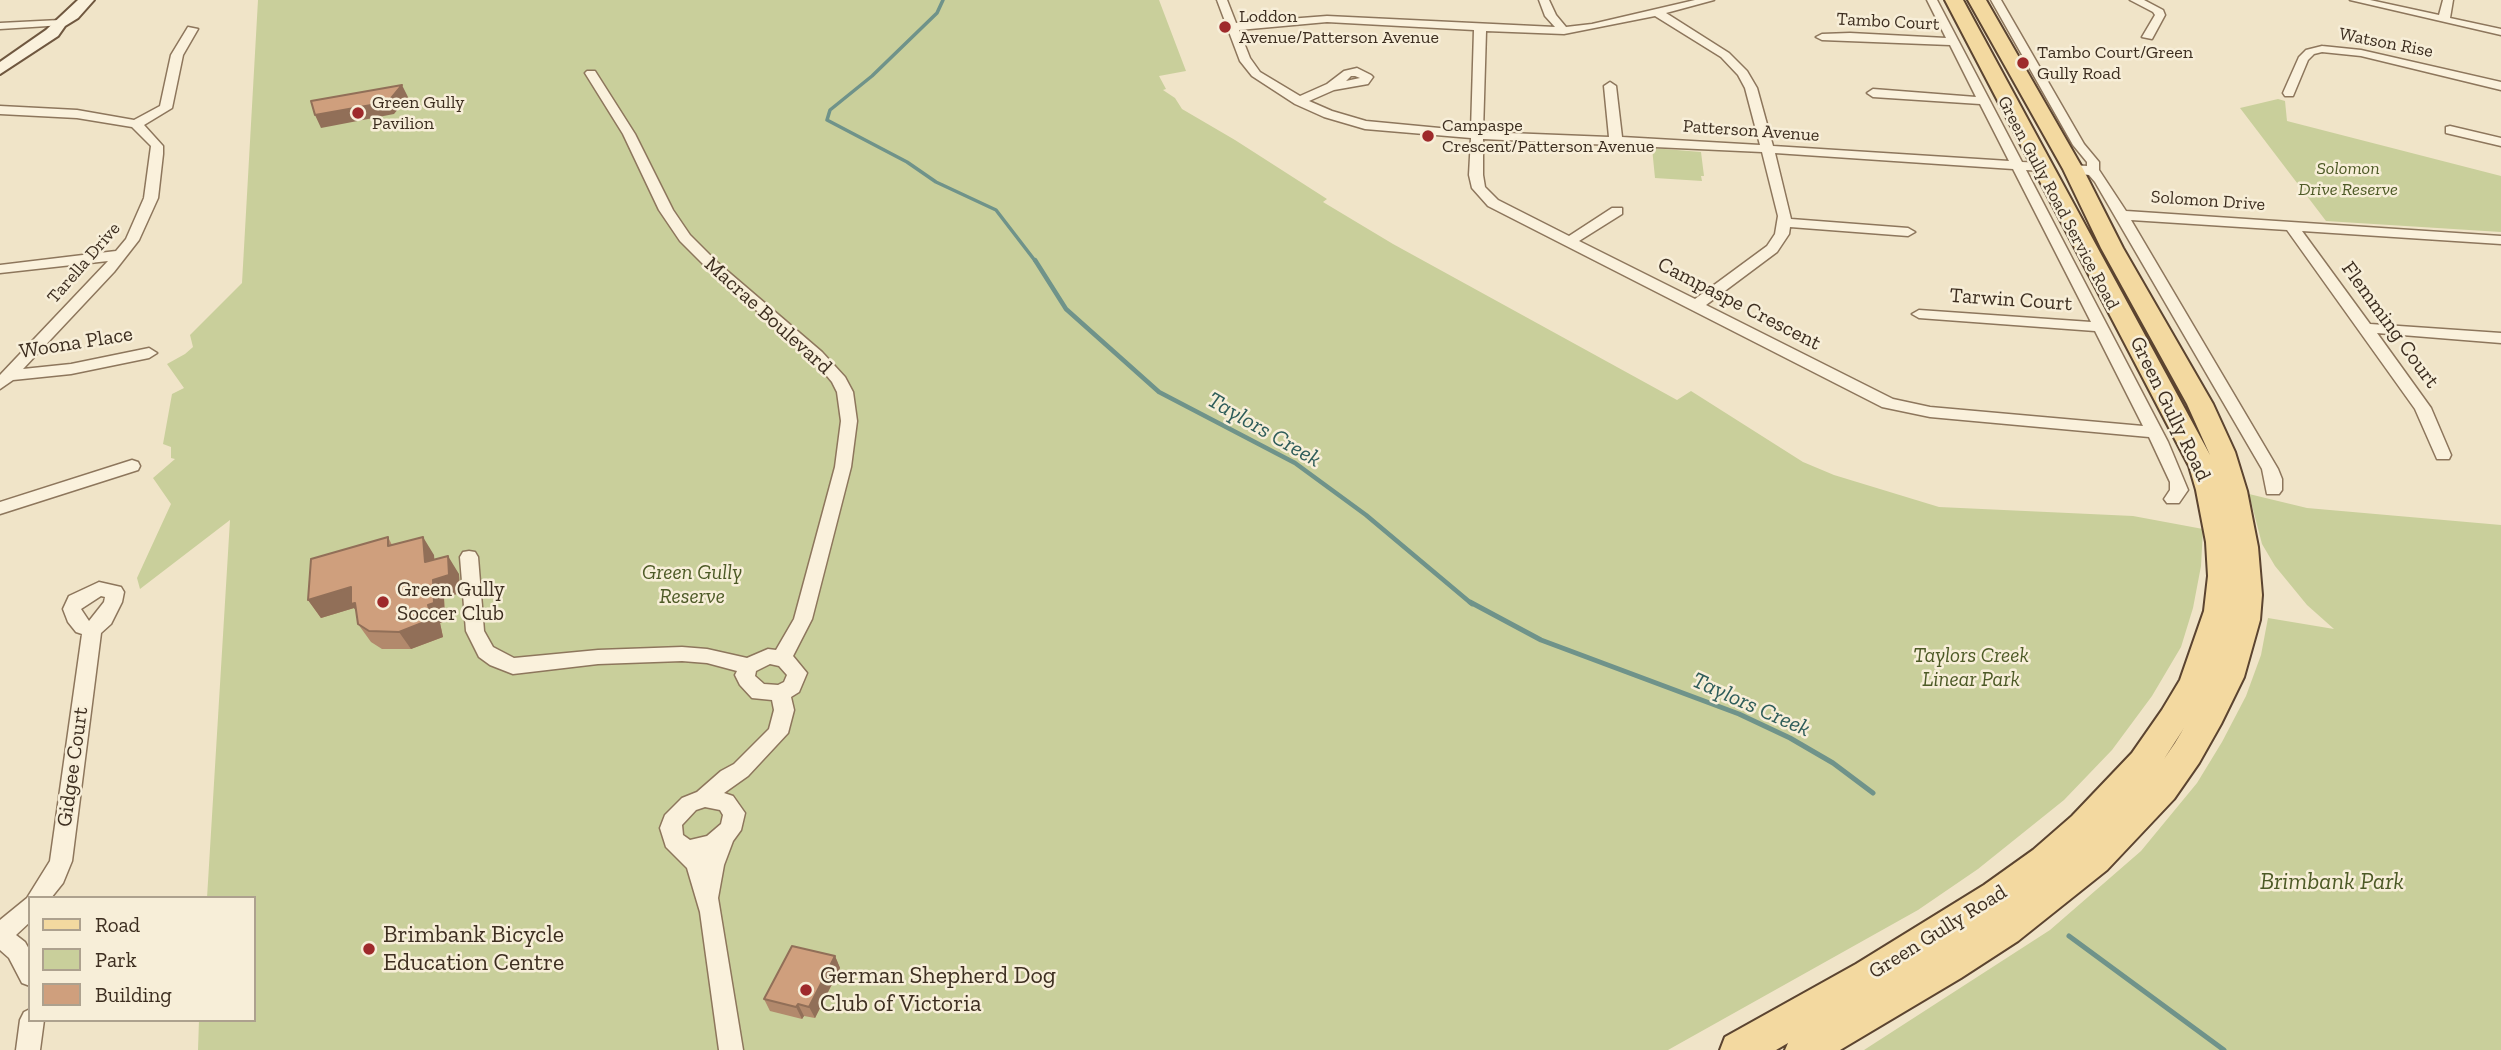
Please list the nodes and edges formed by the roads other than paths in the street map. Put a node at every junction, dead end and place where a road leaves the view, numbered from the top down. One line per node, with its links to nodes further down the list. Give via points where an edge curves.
1 (1222, 0): 16 (street, Patterson Avenue)
2 (1544, 0): 19 (street)
3 (1709, 0): 12 (street)
4 (1932, 0): 23 (street, Green Gully Road Service Road)
5 (1954, 0): 41 (main road, Green Gully Road)
6 (1977, 0): 41 (main road, Green Gully Road)
7 (1996, 0): 41 (street, via 2093,162)
8 (2135, 0): 22 (street, via 2160,15)
9 (2355, 0): 13 (street)
10 (2448, 0): 13 (street)
11 (83, 2): 14 (street, via 73,15)
12 (1657, 12): 19 (street); 39 (street, via 1725,55 1743,74 1751,88)
13 (2444, 20): 20 (street)
14 (56, 23): 15 (street); 24 (street, via 52,33)
15 (0, 26)
16 (1232, 27): 17 (street, via 1326,19); 32 (street, Patterson Avenue, via 1251,70)
17 (1479, 28): 19 (street); 36 (street, Campaspe Crescent)
18 (192, 29): 34 (street, via 177,55 166,108)
19 (1564, 31)
20 (2501, 33)
21 (1822, 37): 23 (street, Tambo Court)
22 (2148, 37)
23 (1952, 42): 31 (street, Green Gully Road Service Road)
24 (0, 69)
25 (591, 74): 66 (street, Macrae Boulevard, via 685,238 817,355 845,392 849,421 843,467 803,619)
26 (1610, 86): 37 (street)
27 (2501, 86): 30 (street, Watson Rise, via 2361,53 2322,49 2303,59)
28 (1331, 87): 32 (street)
29 (1873, 93): 31 (street)
30 (2289, 93)
31 (1982, 101): 40 (street, Green Gully Road Service Road)
32 (1299, 102): 36 (street, Patterson Avenue, via 1365,125)
33 (0, 110): 34 (street, via 107,117)
34 (136, 124): 49 (street, Tarella Drive, via 157,146 157,166 146,212)
35 (2445, 130): 38 (street)
36 (1476, 135): 37 (street, Patterson Avenue); 48 (street, Campaspe Crescent, via 1476,175 1482,194)
37 (1616, 142): 39 (street, Patterson Avenue)
38 (2501, 142)
39 (1766, 149): 40 (street, Patterson Avenue); 44 (street)
40 (2019, 165): 41 (street, Patterson Avenue); 53 (street, Green Gully Road Service Road)
41 (2070, 169): 43 (street, via 2101,180); 82 (main road, Green Gully Road, via 2206,478 2220,542 2222,576 2218,611 2195,682 2144,763 2045,861 1880,969); 83 (main road, Green Gully Road, via 2222,452 2244,547 2247,596 2238,650 2210,715 2175,771 2095,859 1948,966)
42 (1618, 211): 48 (street)
43 (2122, 215): 45 (street, Solomon Drive); 61 (street, via 2270,468)
44 (1786, 223): 46 (street); 51 (street, via 1762,257)
45 (2291, 226): 47 (street, Solomon Drive); 54 (street, Flemming Court)
46 (1908, 232)
47 (2501, 240)
48 (1570, 241): 51 (street, Campaspe Crescent)
49 (120, 255): 50 (street); 57 (street, Tarella Drive)
50 (0, 269)
51 (1696, 305): 58 (street, Campaspe Crescent, via 1888,403 1930,412)
52 (1919, 314): 53 (street, Tarwin Court)
53 (2101, 327): 58 (street, Green Gully Road Service Road)
54 (2367, 328): 55 (street); 59 (street, Flemming Court, via 2423,408)
55 (2501, 338)
56 (149, 353): 57 (street, Woona Place)
57 (4, 379)
58 (2155, 432): 62 (street, Green Gully Road Service Road, via 2178,482)
59 (2443, 456)
60 (132, 466): 63 (street)
61 (2273, 490)
62 (2173, 499)
63 (0, 508)
64 (469, 557): 67 (street, via 475,631 486,652 497,660 531,666 598,657 682,654)
65 (92, 630): 74 (street, Gidgee Court, via 61,862)
66 (781, 658): 67 (street, via 761,658); 68 (street, via 797,673 792,687)
67 (749, 666): 68 (street, via 745,675 753,688 765,694)
68 (780, 693): 69 (street, via 784,710 778,733)
69 (741, 770): 70 (street); 71 (street)
70 (704, 798): 71 (street, via 720,799); 73 (street, via 689,804 673,821 674,840)
71 (730, 806): 72 (street, via 733,821)
72 (723, 838): 73 (street, via 704,848); 76 (street, via 710,878)
73 (684, 848): 76 (street, via 697,864)
74 (40, 896)
75 (28, 909): 77 (street)
76 (711, 912): 81 (street)
77 (0, 935): 78 (street, via 17,950)
78 (28, 971)
79 (32, 1022): 80 (street)
80 (28, 1050)
81 (731, 1050)
82 (1739, 1050)
83 (1804, 1050)

